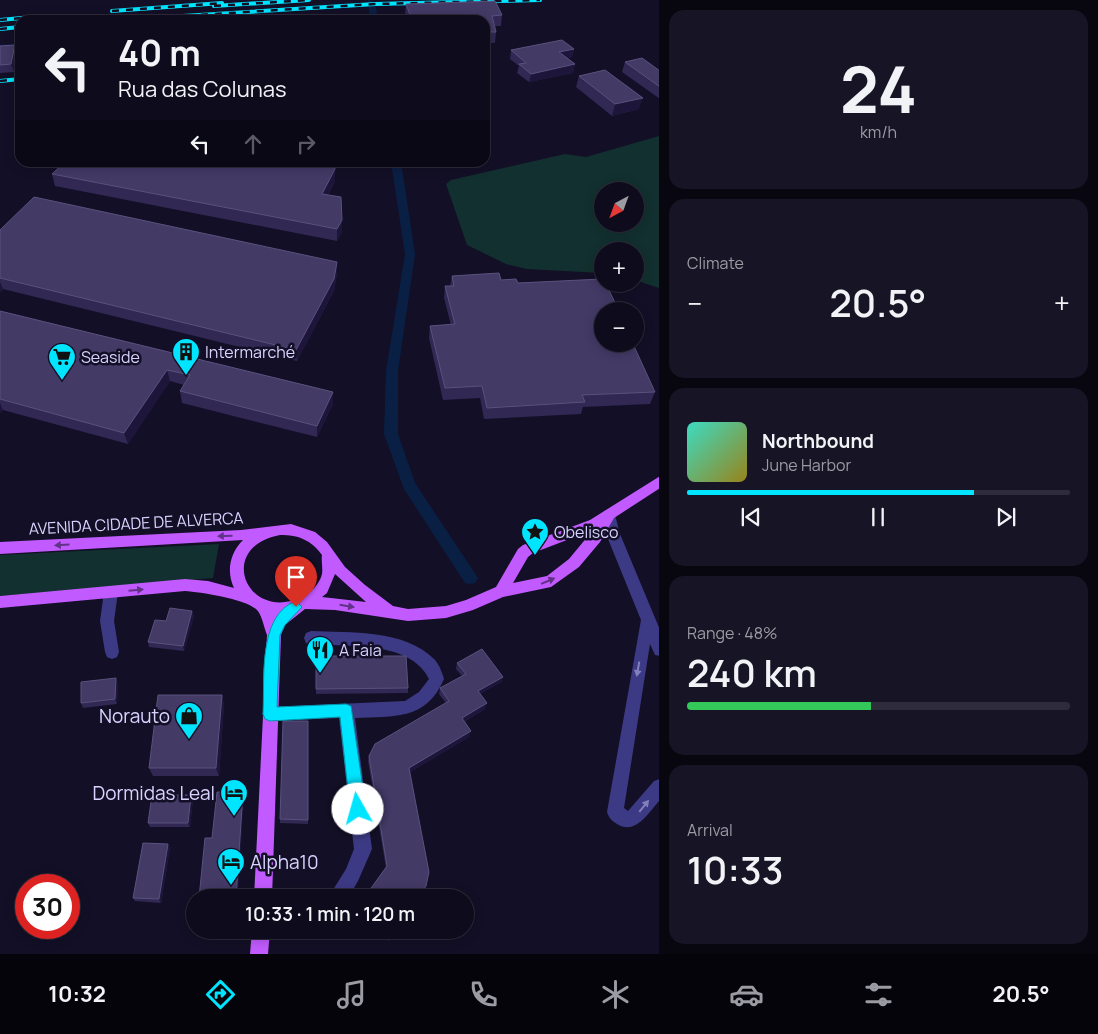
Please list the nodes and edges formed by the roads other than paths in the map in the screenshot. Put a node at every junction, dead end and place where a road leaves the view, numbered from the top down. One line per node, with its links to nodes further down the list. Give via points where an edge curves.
1 (659, 481): 2 (main road)
2 (609, 515): 6 (main road, via 595,524 528,549); 6 (main road, one-way to 2, via 551,581 595,538); 12 (street, via 613,534)
3 (273, 530): 4 (main road, AVENIDA CIDADE DE ALVERCA, one-way to 4, via 241,535); 5 (main road, via 293,530 311,536 319,541); 9 (main road, via 248,544 236,568 240,586)
4 (0, 548)
5 (328, 556): 10 (main road, via 327,582 314,598); 11 (main road, via 352,584)
6 (501, 591): 11 (main road, via 446,612 408,615)
7 (110, 592): 8 (main road); 9 (main road, one-way to 9, via 202,586); 16 (street, via 107,621)
8 (0, 602)
9 (258, 603): 10 (main road, via 279,608); 13 (main road)
10 (301, 605): 11 (main road, one-way to 11, via 335,604); 13 (main road, via 280,621)
11 (388, 611)
12 (647, 621): 15 (street); 19 (street, one-way to 19, via 615,812 624,819 632,819)
13 (274, 635): 18 (main road)
14 (311, 638): 17 (street, via 392,645 412,650 434,668 437,679 417,704 405,708)
15 (659, 650)
16 (112, 652)
17 (346, 710): 18 (street); 21 (street, via 363,849)
18 (270, 714): 20 (main road)
19 (659, 787)
20 (262, 889)
21 (343, 889)
22 (260, 939): 23 (main road)
23 (259, 954)

